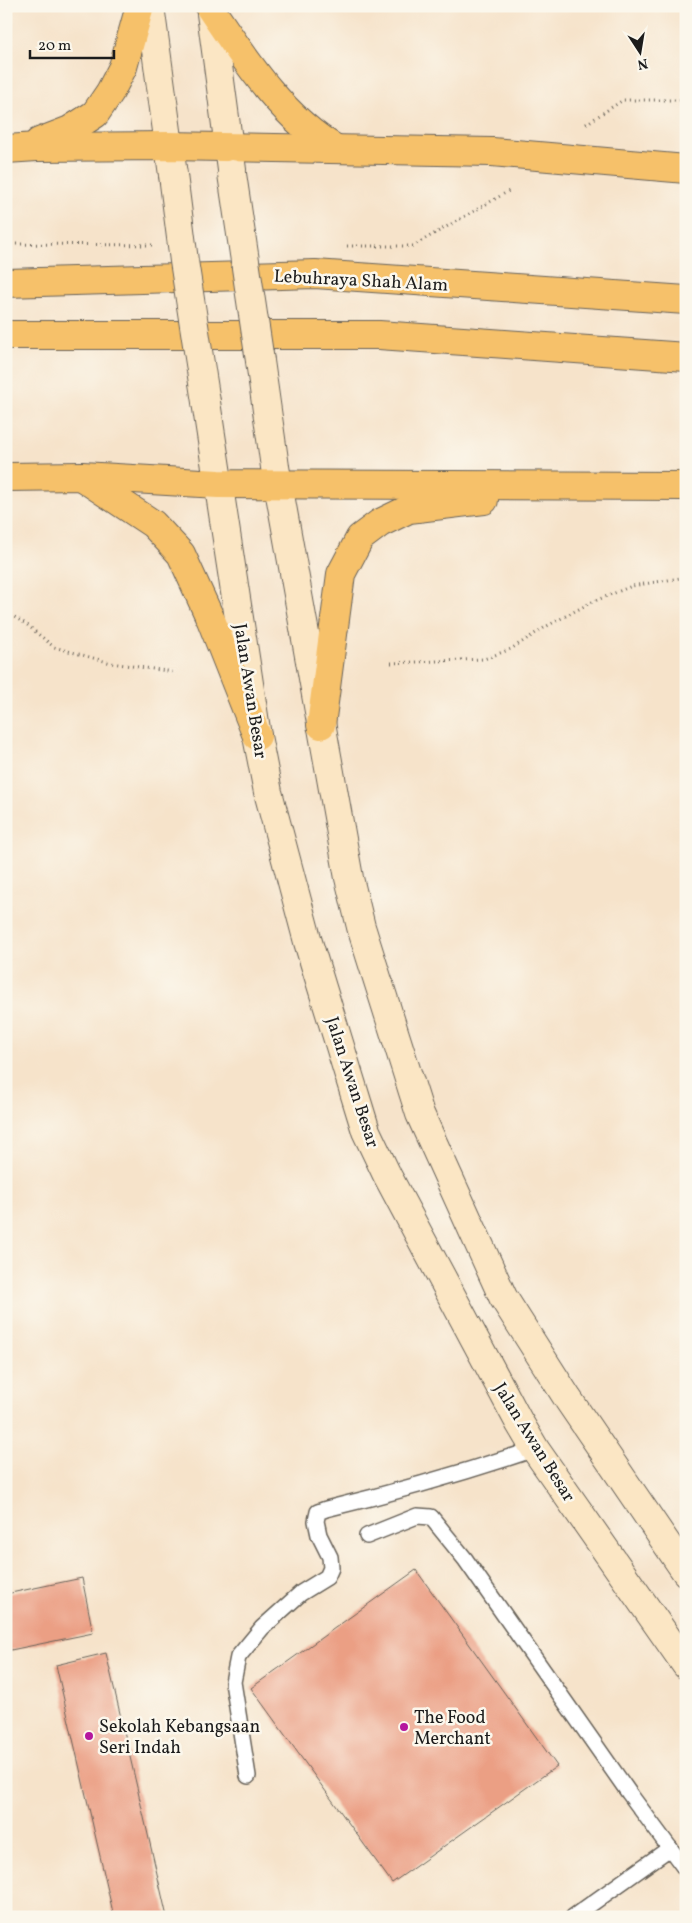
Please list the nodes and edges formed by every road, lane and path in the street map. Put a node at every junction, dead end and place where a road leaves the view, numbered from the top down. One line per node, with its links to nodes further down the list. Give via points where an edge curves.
1 (140, 6): 7 (highway, via 123,67 95,114 70,130)
2 (150, 6): 6 (main road, Jalan Awan Besar)
3 (210, 7): 8 (highway, via 268,88 301,123); 9 (main road)
4 (686, 100): 5 (path, via 623,100)
5 (586, 124)
6 (169, 146): 7 (highway); 9 (highway); 15 (main road, Jalan Awan Besar, bridge)
7 (15, 149)
8 (336, 149): 9 (highway); 10 (highway, via 492,152)
9 (230, 161): 16 (main road, bridge)
10 (686, 168)
11 (6, 283): 12 (highway, Lebuhraya Shah Alam, via 315,274)
12 (686, 300)
13 (6, 335): 14 (highway, via 379,335)
14 (686, 357)
15 (217, 475): 16 (highway); 17 (highway); 26 (main road, Jalan Awan Besar)
16 (277, 475): 19 (highway); 25 (main road)
17 (82, 476): 18 (highway); 26 (highway, via 154,524 181,554)
18 (6, 477)
19 (640, 486): 20 (highway); 25 (highway, via 466,501 409,509 380,522 360,538 341,574)
20 (686, 486)
21 (686, 577): 23 (path, via 632,586 592,602 511,649 484,659)
22 (6, 612): 24 (path, via 54,647 111,663)
23 (391, 663)
24 (174, 672)
25 (321, 725): 29 (main road, via 361,927 420,1114 502,1297)
26 (257, 736): 27 (main road, Jalan Awan Besar, via 268,792 308,942 366,1131 386,1175)
27 (535, 1449): 30 (main road, Jalan Awan Besar); 31 (lane, via 318,1512 319,1534 330,1557 331,1568 327,1577 300,1593 262,1628 238,1657 233,1682)
28 (367, 1536): 32 (lane, via 417,1516 431,1517 465,1559)
29 (686, 1572)
30 (686, 1665)
31 (248, 1776)
32 (670, 1848): 33 (lane); 34 (lane)
33 (686, 1870)
34 (573, 1917)

